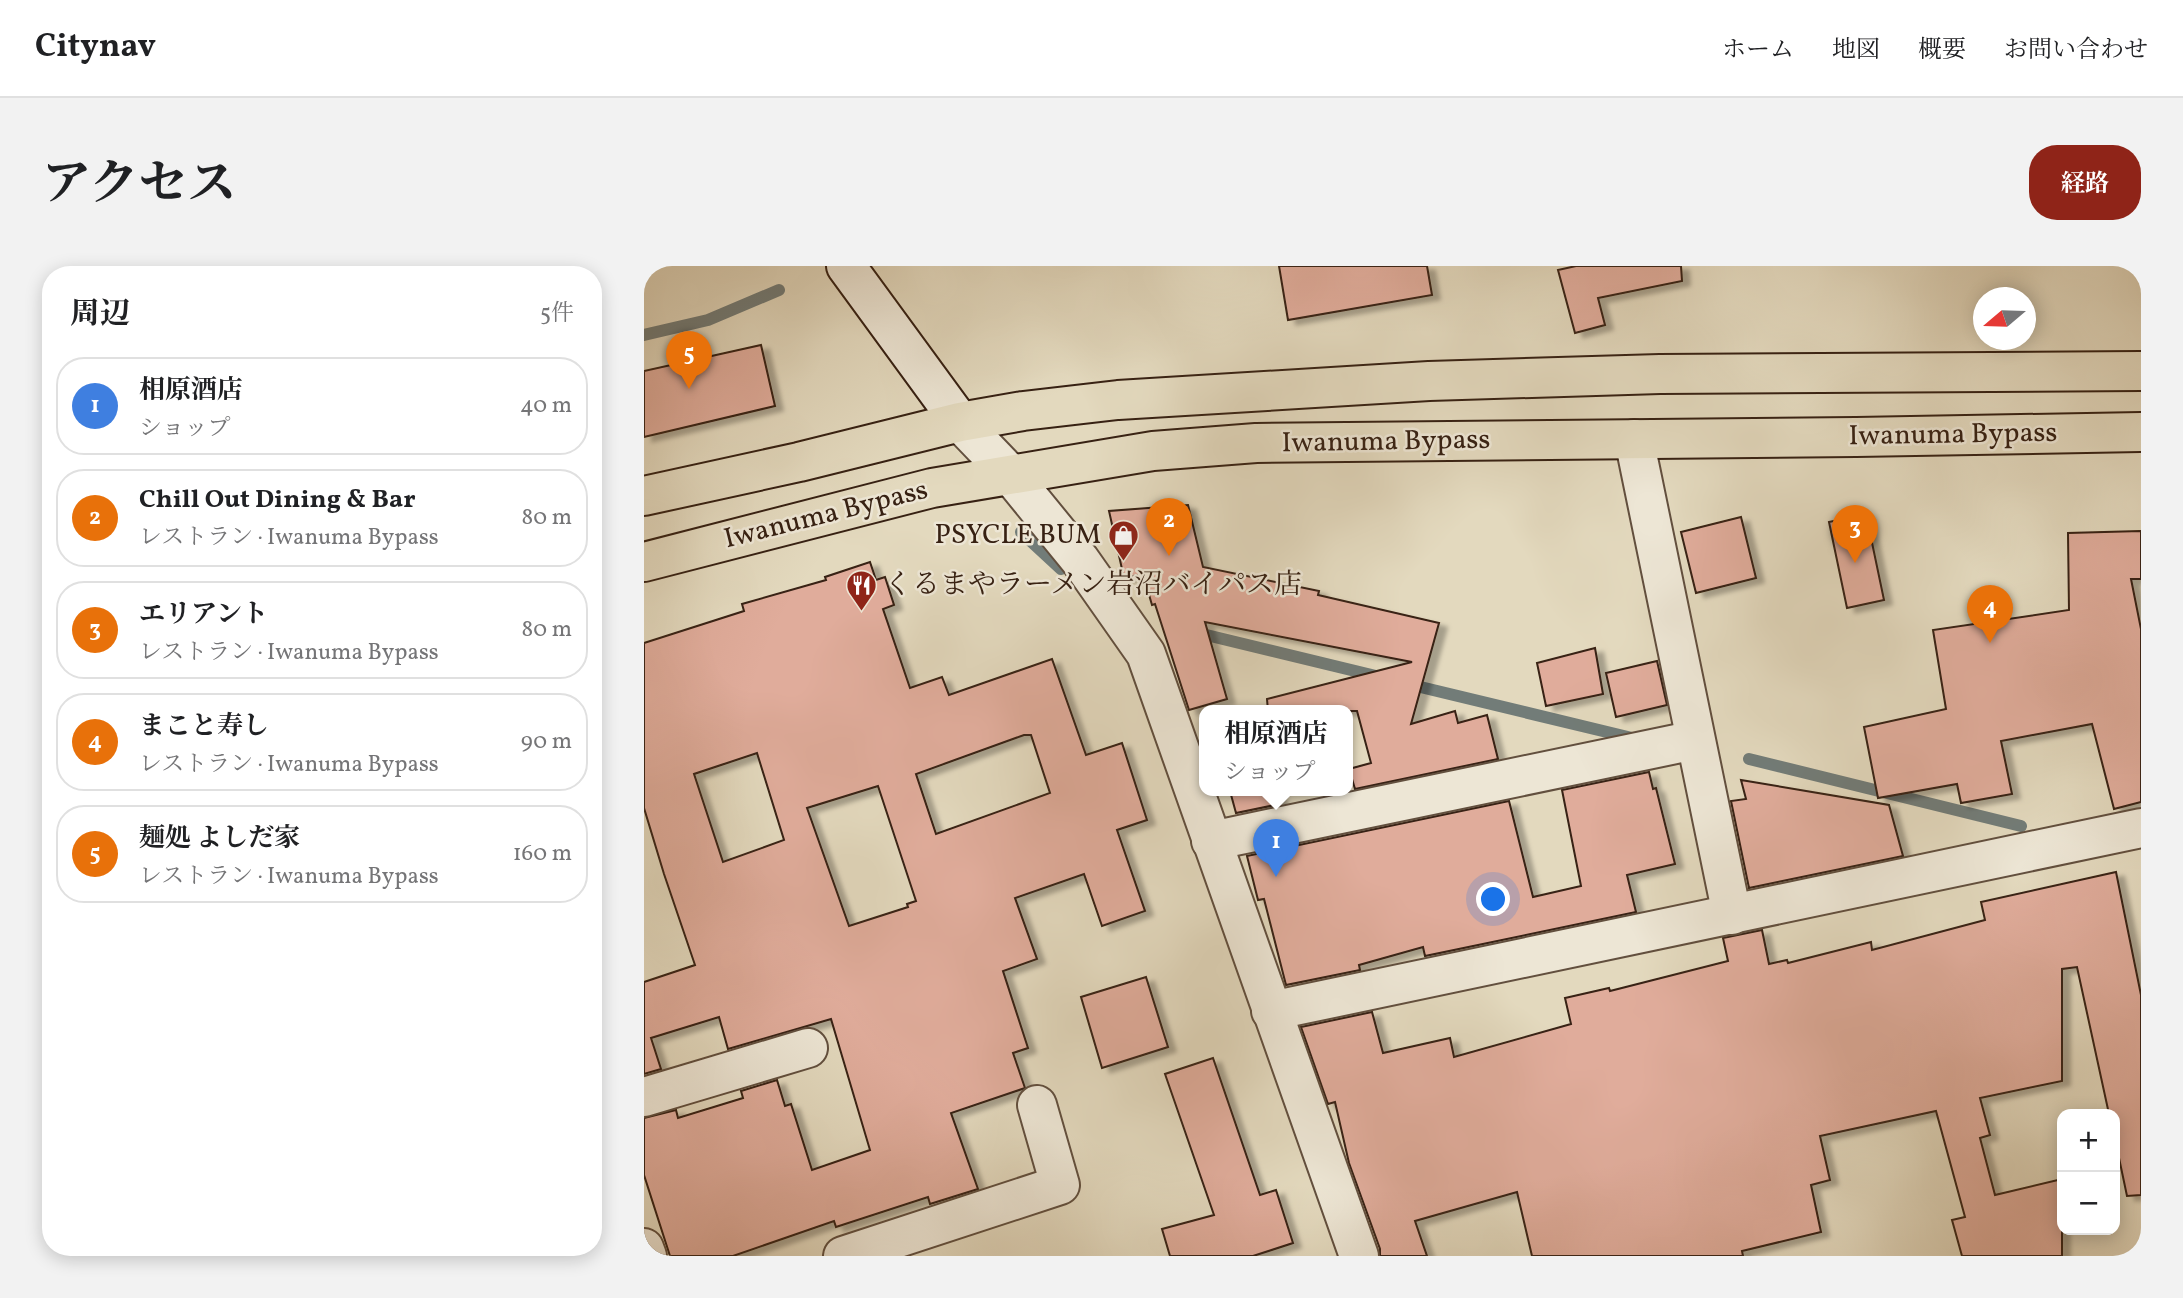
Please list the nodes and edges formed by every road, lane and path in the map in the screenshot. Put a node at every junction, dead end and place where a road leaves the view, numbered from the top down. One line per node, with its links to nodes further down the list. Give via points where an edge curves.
1 (846, 266): 3 (street)
2 (2141, 371): 3 (highway, Iwanuma Bypass, via 1660,374 1429,381 1118,400)
3 (960, 422): 6 (street); 7 (highway, Iwanuma Bypass)
4 (2141, 432): 5 (highway, Iwanuma Bypass)
5 (1634, 439): 6 (highway, Iwanuma Bypass, via 1256,443 1153,451); 9 (street)
6 (1009, 473): 8 (highway, Iwanuma Bypass, via 932,488); 11 (street, via 1080,561 1146,654)
7 (644, 496)
8 (644, 562)
9 (1695, 740): 11 (street); 12 (street)
10 (2141, 828): 12 (street)
11 (1211, 841): 13 (street)
12 (1732, 915): 13 (street)
13 (1271, 1011): 20 (street)
14 (808, 1048): 15 (street)
15 (644, 1097)
16 (1037, 1105): 19 (street, via 1060,1185)
17 (644, 1248): 18 (street)
18 (647, 1256)
19 (843, 1256)
20 (1359, 1256)

